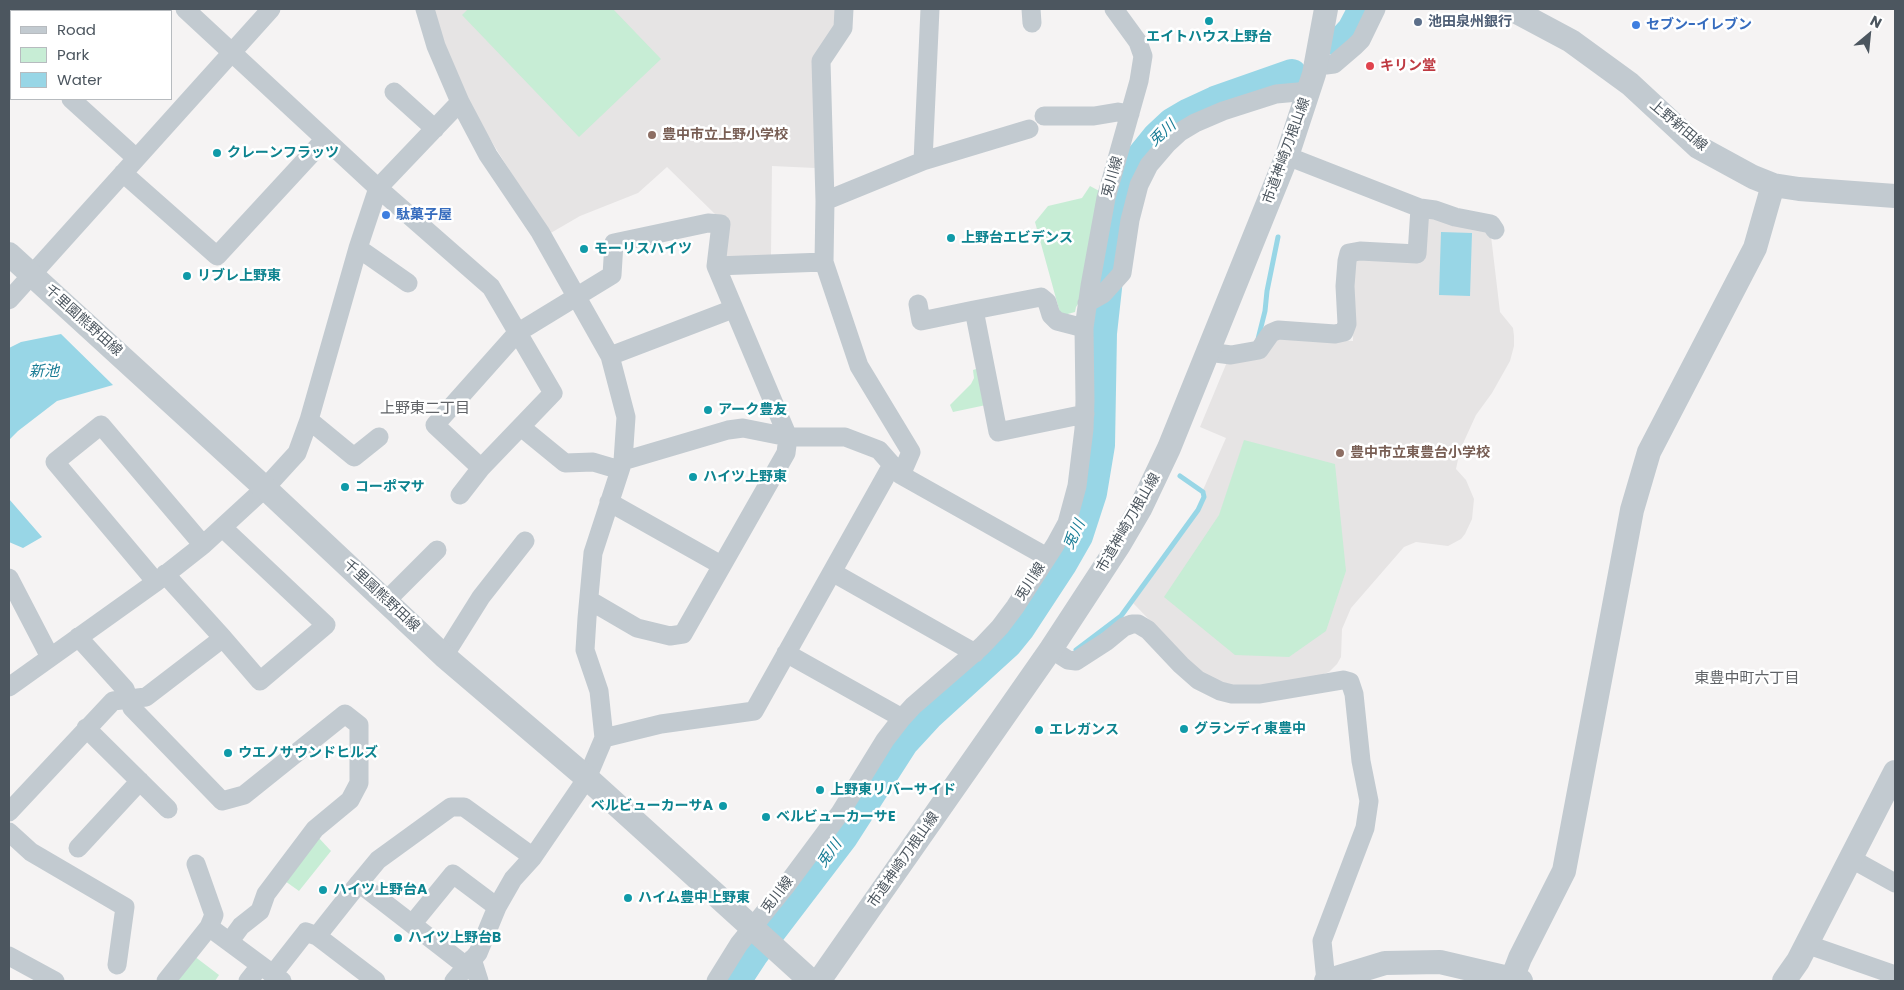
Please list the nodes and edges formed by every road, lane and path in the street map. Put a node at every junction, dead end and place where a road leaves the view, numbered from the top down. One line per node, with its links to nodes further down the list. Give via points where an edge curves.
1 (184, 9): 11 (street)
2 (271, 9): 11 (street)
3 (425, 9): 16 (street, via 436,46)
4 (844, 9): 29 (street, via 843,28 821,61)
5 (930, 9): 24 (street)
6 (1114, 9): 17 (street, 兎川線, via 1143,52)
7 (1326, 9): 12 (street, 市道神崎刀根山線)
8 (1376, 9): 12 (street, via 1361,40 1343,57 1330,65)
9 (1512, 9): 10 (street, 上野新田線)
10 (1540, 15): 26 (street, 上野新田線, via 1630,84 1698,147)
11 (232, 52): 21 (street); 23 (street)
12 (1316, 64): 13 (street, 市道神崎刀根山線)
13 (1309, 90): 22 (street, 市道神崎刀根山線); 39 (street, via 1276,94 1223,111 1195,123 1167,144 1149,165 1139,185 1120,277)
14 (394, 92): 19 (street)
15 (72, 100): 23 (street)
16 (460, 102): 19 (street); 38 (street, via 488,155 540,232)
17 (1130, 114): 18 (street); 39 (street, 兎川線, via 1105,203)
18 (1044, 116)
19 (434, 129): 27 (street)
20 (1029, 130): 24 (street)
21 (325, 139): 25 (street, via 217,256); 27 (street)
22 (1287, 156): 30 (street); 46 (street, 市道神崎刀根山線)
23 (136, 158): 25 (street)
24 (923, 161): 29 (street)
25 (122, 173): 36 (street)
26 (1773, 185): 28 (street, 上野新田線); 109 (street, via 1755,248 1646,461 1632,510 1564,871 1520,958)
27 (378, 188): 32 (street); 45 (street, via 491,287)
28 (1895, 196)
29 (825, 201): 34 (street)
30 (1420, 208): 31 (street, via 1490,224); 46 (street, via 1417,254 1349,253 1344,332 1278,330 1272,332 1256,351 1231,355)
31 (1495, 230)
32 (358, 248): 37 (street); 49 (street)
33 (9, 254): 36 (street, 千里園熊野田線)
34 (824, 262): 35 (street); 51 (street, via 859,366)
35 (716, 266): 38 (street, via 721,224 708,223 614,243 612,275); 42 (street)
36 (32, 275): 40 (street); 58 (street, 千里園熊野田線)
37 (408, 283)
38 (578, 297): 45 (street); 47 (street)
39 (1095, 299): 44 (street, 兎川線)
40 (9, 300)
41 (918, 304): 43 (street, via 921,320)
42 (734, 309): 47 (street); 53 (street)
43 (974, 310): 44 (street, via 1041,297 1057,321); 48 (street, via 998,432)
44 (1084, 328): 48 (street, 兎川線)
45 (517, 333): 50 (street, via 554,393); 56 (street, via 436,425)
46 (1208, 352): 74 (street, 市道神崎刀根山線, via 1140,509)
47 (610, 356): 55 (street, via 626,417)
48 (1084, 414): 65 (street, 兎川線, via 1075,496 1067,523)
49 (309, 420): 52 (street, via 354,457); 58 (street, via 297,453)
50 (521, 427): 55 (street, via 565,463); 56 (street)
51 (897, 428): 54 (street); 57 (street, via 911,452)
52 (379, 437)
53 (788, 437): 54 (street, via 845,437); 55 (street, via 743,428 728,430); 66 (street, via 786,453)
54 (879, 450): 57 (street)
55 (621, 466): 60 (street)
56 (481, 468): 59 (street)
57 (897, 470): 65 (street); 67 (street)
58 (265, 488): 61 (street); 71 (street, 千里園熊野田線)
59 (460, 495)
60 (609, 502): 66 (street); 70 (street, via 593,553)
61 (223, 528): 63 (street); 73 (street, via 326,625 260,681)
62 (525, 541): 77 (street, via 481,597)
63 (203, 545): 69 (street); 69 (street, via 101,425 55,462)
64 (437, 550): 71 (street)
65 (1047, 557): 75 (street, 兎川線, via 1008,617)
66 (721, 565): 70 (street, via 683,634 670,636 637,628)
67 (832, 572): 75 (street); 76 (street)
68 (9, 578): 78 (street)
69 (161, 578): 72 (street); 73 (street)
70 (588, 600): 83 (street, via 585,650 599,692)
71 (386, 601): 77 (street, 千里園熊野田線)
72 (78, 637): 78 (street); 80 (street, via 125,689)
73 (224, 638): 80 (street, via 146,697)
74 (1051, 649): 118 (street, 市道神崎刀根山線); 119 (street, via 1068,660 1076,661 1124,627 1138,624 1198,680 1220,691 1260,694 1343,680 1350,682 1369,801 1366,828 1322,941)
75 (975, 652): 81 (street, 兎川線)
76 (786, 653): 81 (street); 83 (street, via 754,710 661,724)
77 (444, 656): 85 (street, 千里園熊野田線)
78 (50, 657): 79 (street)
79 (9, 687)
80 (129, 700): 82 (street, via 113,701); 102 (street, via 132,708 222,801 244,795 345,714 359,725 359,783 350,800 315,829 266,894 260,911 241,926)
81 (902, 718): 100 (street, 兎川線)
82 (86, 728): 86 (street); 89 (street)
83 (604, 738): 85 (street)
84 (1895, 772): 87 (street)
85 (587, 778): 92 (street); 100 (street, 千里園熊野田線)
86 (140, 781): 88 (street); 91 (street)
87 (1890, 795): 93 (street)
88 (168, 809)
89 (9, 812)
90 (10, 836): 106 (street, via 31,852 125,907)
91 (78, 848)
92 (533, 857): 96 (street, via 464,806 451,807 378,860); 97 (street, via 513,879)
93 (1850, 858): 95 (street); 103 (street)
94 (196, 864): 99 (street, via 214,915)
95 (1895, 882)
96 (359, 883): 98 (street); 101 (street)
97 (497, 906): 98 (street, via 453,874); 105 (street, via 478,953)
98 (413, 923): 105 (street)
99 (209, 927): 102 (street); 111 (street)
100 (761, 935): 116 (street, 兎川線, via 740,944); 117 (street, 千里園熊野田線)
101 (317, 936): 107 (street, via 306,932); 113 (street)
102 (230, 941): 107 (street)
103 (1806, 944): 108 (street); 120 (street)
104 (9, 956): 110 (street)
105 (469, 963): 114 (street); 115 (street)
106 (117, 965)
107 (271, 974): 112 (street)
108 (1895, 975)
109 (1515, 980): 119 (street, via 1440,962 1384,963)
110 (56, 981)
111 (166, 981)
112 (248, 981)
113 (376, 981)
114 (454, 981)
115 (479, 981)
116 (716, 981)
117 (811, 981)
118 (819, 981)
119 (1326, 981)
120 (1784, 981)

